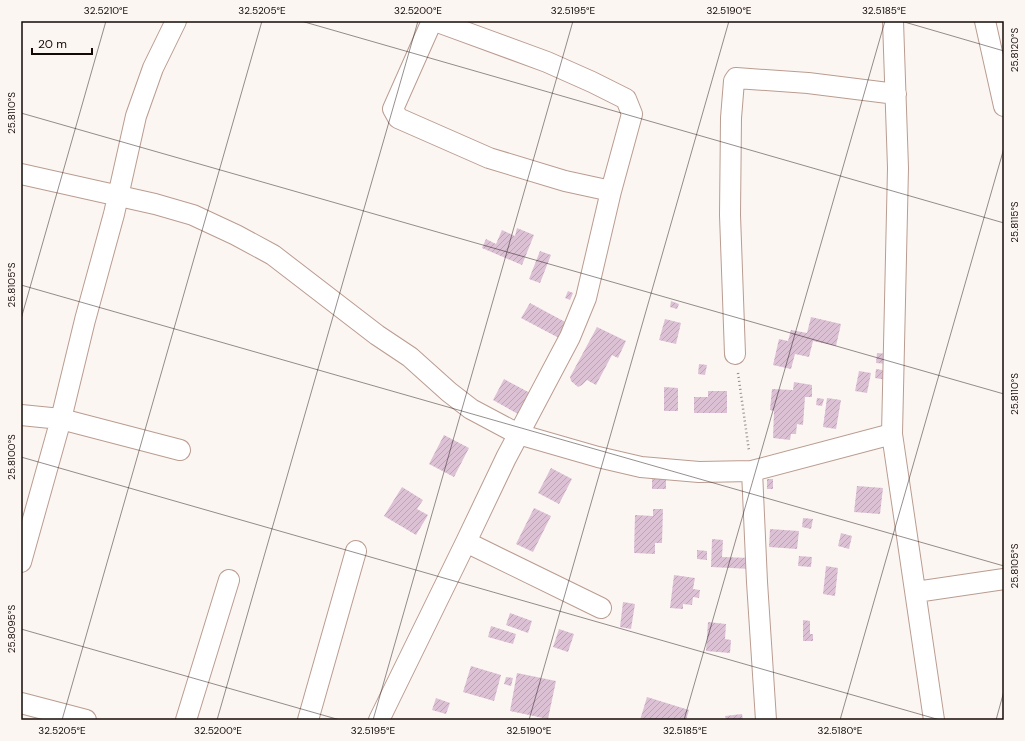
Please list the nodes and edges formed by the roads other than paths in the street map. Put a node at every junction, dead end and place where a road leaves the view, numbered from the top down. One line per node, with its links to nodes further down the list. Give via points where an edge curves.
1 (176, 21): 9 (street, via 153,68 136,116)
2 (433, 21): 8 (street, via 548,62 626,99 632,114); 8 (street, via 393,109 398,118 489,158 565,181)
3 (893, 21): 5 (street)
4 (985, 21): 6 (street)
5 (896, 94): 10 (street, via 808,83 736,78 734,81 730,215); 14 (street, via 898,168)
6 (1004, 106)
7 (21, 174): 9 (street)
8 (611, 191): 13 (street, via 586,298 570,337)
9 (118, 196): 12 (street); 13 (street, via 193,215 273,256 410,357 471,409)
10 (735, 354)
11 (21, 415): 12 (street)
12 (60, 419): 15 (street); 19 (street)
13 (518, 434): 16 (street, via 642,467 699,472); 17 (street)
14 (892, 434): 16 (street); 22 (street)
15 (180, 450)
16 (752, 471): 29 (street)
17 (466, 542): 23 (street); 28 (street)
18 (356, 551): 27 (street)
19 (21, 562)
20 (1004, 579): 22 (street)
21 (229, 580): 26 (street)
22 (916, 592): 30 (street)
23 (601, 608)
24 (21, 703): 25 (street)
25 (86, 720)
26 (186, 720)
27 (308, 720)
28 (379, 720)
29 (766, 720)
30 (934, 720)

